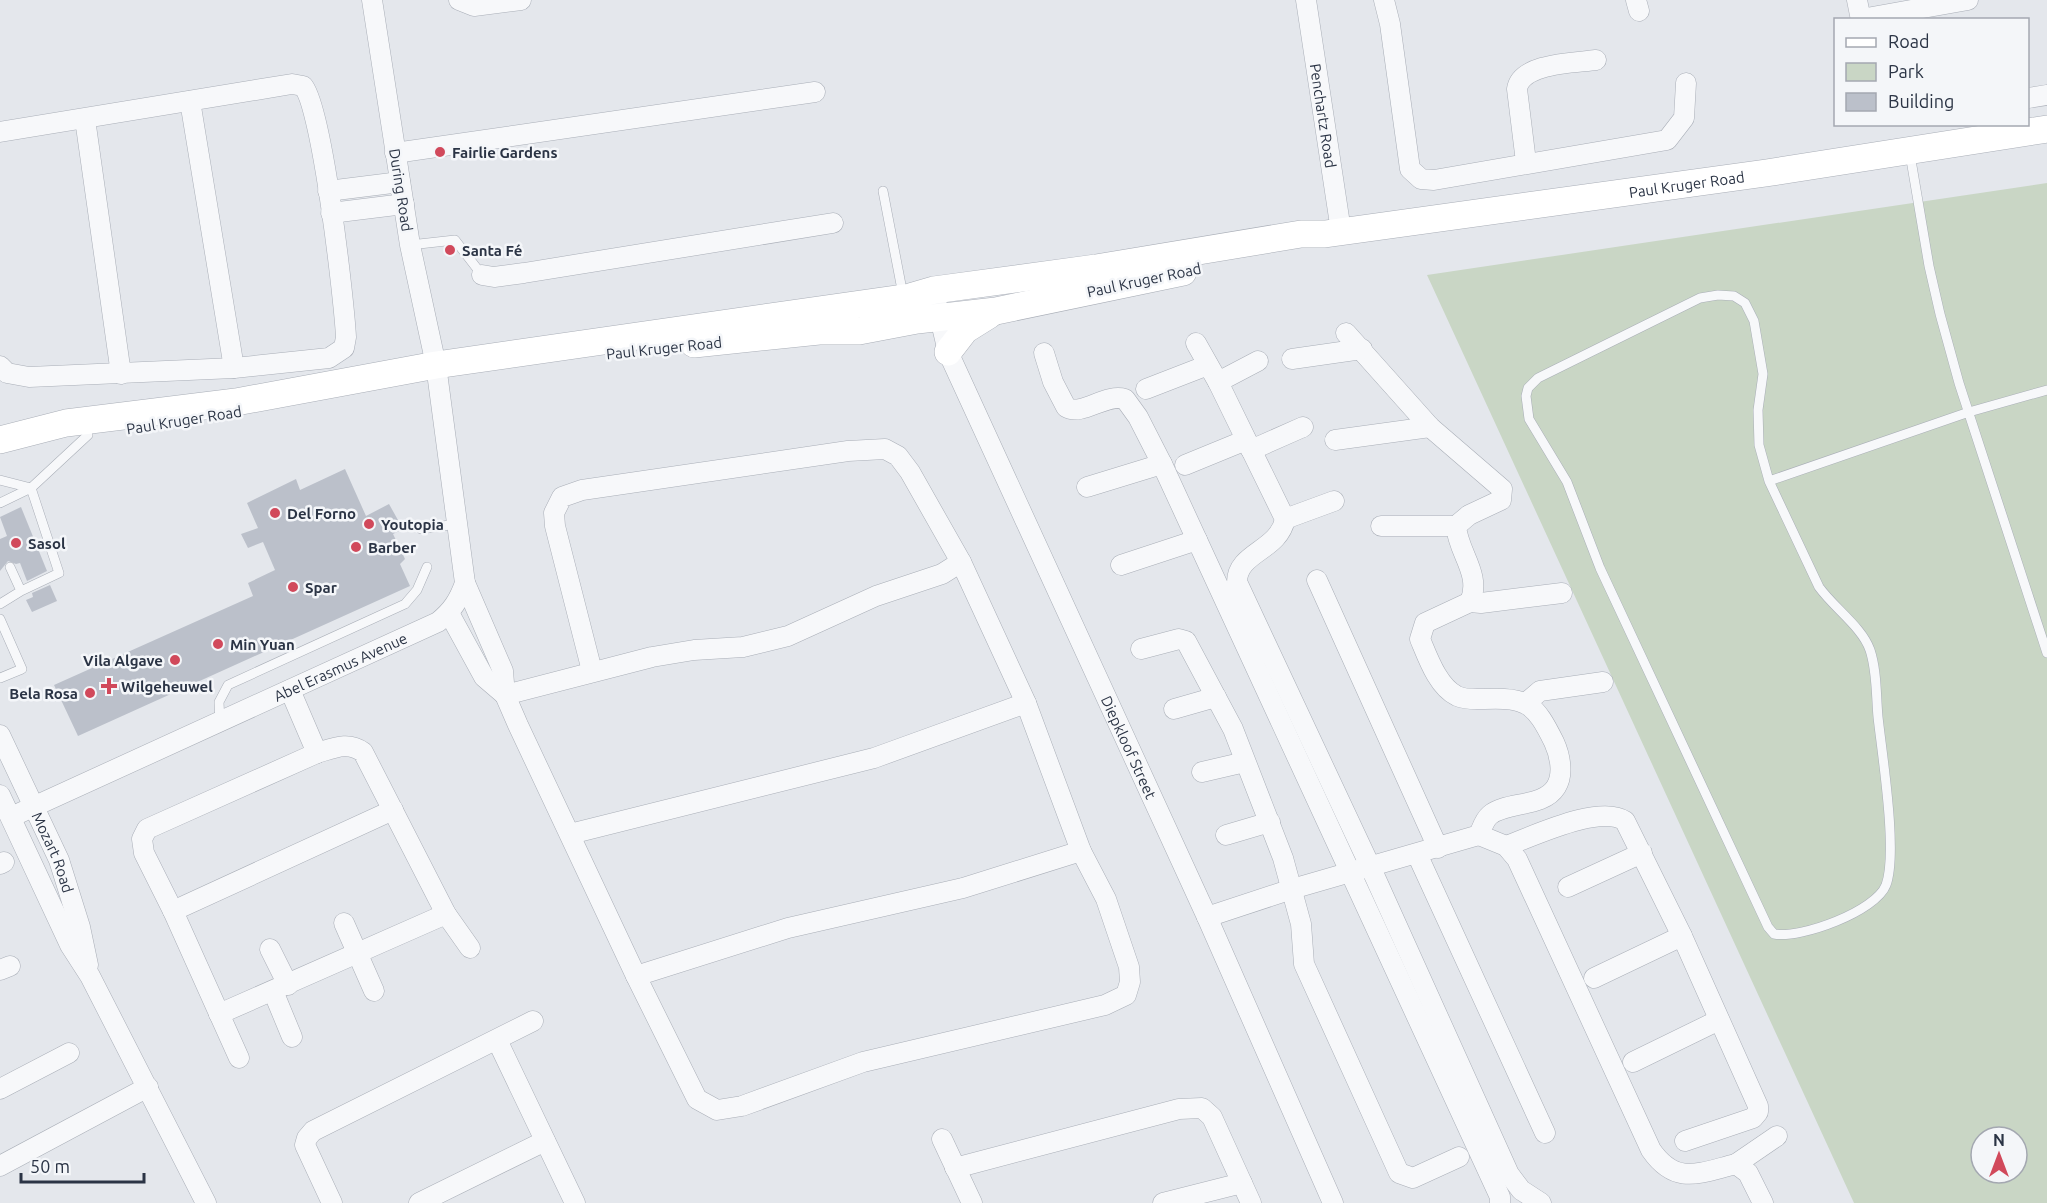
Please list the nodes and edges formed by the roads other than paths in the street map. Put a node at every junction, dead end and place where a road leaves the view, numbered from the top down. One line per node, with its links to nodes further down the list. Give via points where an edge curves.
1 (372, 0): 20 (street, During Road)
2 (459, 0): 3 (street, via 482,6)
3 (521, 0)
4 (1307, 0): 28 (street, Penchartz Road)
5 (1384, 0): 21 (street, via 1413,173 1427,181)
6 (1857, 0): 8 (street)
7 (1968, 0): 9 (street)
8 (1861, 18)
9 (1867, 18)
10 (1596, 60): 21 (street, via 1532,70 1521,77 1517,89)
11 (1686, 83): 21 (street, via 1684,118 1667,140)
12 (814, 92): 20 (street)
13 (2047, 95): 14 (street)
14 (2029, 98)
15 (190, 101): 16 (street); 23 (street, via 292,84 303,86 313,102); 43 (street)
16 (85, 119): 18 (street); 46 (street)
17 (2047, 129): 19 (street, Paul Kruger Road)
18 (0, 132)
19 (1909, 149): 28 (street, Paul Kruger Road, via 1766,173); 49 (lane, via 1929,266)
20 (395, 153): 22 (street, During Road)
21 (1526, 162)
22 (400, 182): 23 (street); 25 (street, During Road)
23 (328, 191): 26 (street)
24 (883, 191): 32 (lane)
25 (404, 204): 26 (street); 29 (street, During Road)
26 (331, 213): 43 (street, via 345,321 344,348 329,358)
27 (834, 223): 30 (street, via 524,273)
28 (1333, 233): 31 (street, Paul Kruger Road, via 1300,234); 33 (street, Paul Kruger Road, via 1303,247)
29 (410, 245): 30 (lane, via 455,240); 44 (street, During Road)
30 (482, 275)
31 (934, 290): 32 (street, Paul Kruger Road); 34 (street, Diepkloof Street)
32 (903, 298): 44 (street, Paul Kruger Road)
33 (996, 311): 34 (street, Paul Kruger Road); 38 (street, via 965,330)
34 (939, 319): 38 (street, Diepkloof Street); 44 (street, Paul Kruger Road, via 859,332 819,331)
35 (1346, 333): 37 (street)
36 (1196, 343): 45 (street)
37 (1362, 349): 40 (street); 51 (street)
38 (948, 352): 118 (street, Diepkloof Street)
39 (1044, 354): 57 (street, via 1066,407 1076,409 1111,398 1125,399)
40 (1292, 359)
41 (1258, 361): 45 (street)
42 (0, 366): 46 (street, via 17,376)
43 (234, 368): 46 (street)
44 (437, 372): 52 (street, Paul Kruger Road); 53 (street, Paul Kruger Road, via 66,423); 66 (street)
45 (1213, 373): 47 (street); 55 (street)
46 (122, 374)
47 (1146, 389)
48 (2047, 390): 49 (lane)
49 (1969, 412): 60 (lane); 84 (lane)
50 (1302, 426): 55 (street)
51 (1430, 427): 54 (street); 68 (street, via 1502,489 1501,500 1469,515)
52 (88, 435): 56 (street, Paul Kruger Road); 62 (lane)
53 (0, 440)
54 (1335, 440)
55 (1249, 445): 58 (street); 65 (street)
56 (0, 457)
57 (1162, 464): 61 (street); 70 (street)
58 (1185, 465)
59 (0, 480): 62 (lane)
60 (1769, 481): 60 (lane, via 1819,587 1856,626 1870,650 1888,840 1887,883 1877,900 1828,924 1783,935 1774,934 1768,927 1600,568 1567,482 1529,419 1528,388 1538,378 1701,298 1734,296 1745,303 1760,343 1763,374 1759,445)
61 (1087, 487)
62 (31, 488): 64 (lane); 77 (lane, via 59,573)
63 (1334, 501): 65 (street)
64 (0, 503)
65 (1285, 519): 112 (street, via 1277,538 1241,565 1237,582)
66 (457, 524): 69 (lane); 76 (street)
67 (1381, 526): 68 (street)
68 (1456, 526): 79 (street, via 1473,577)
69 (422, 529)
70 (1197, 540): 72 (street); 113 (street)
71 (961, 562): 85 (street, via 942,574 876,597 788,636 743,647 652,657); 85 (street, via 910,472 898,456 885,449 849,451 570,494 557,504 555,526); 92 (street)
72 (1120, 565)
73 (10, 567): 77 (lane)
74 (427, 567): 94 (lane, via 417,590 405,604 228,685 219,702)
75 (1317, 580): 108 (street)
76 (465, 583): 81 (street); 89 (street, via 503,671)
77 (21, 591): 80 (lane)
78 (1562, 593): 79 (street)
79 (1470, 602): 91 (street, via 1430,619 1420,633 1427,656 1445,687 1457,696)
80 (0, 604)
81 (449, 613): 88 (street, Abel Erasmus Avenue, via 438,622); 89 (street, via 484,677)
82 (0, 619): 86 (lane, via 22,669)
83 (1141, 649): 90 (street, via 1179,639 1186,641)
84 (2047, 653)
85 (592, 671): 89 (street)
86 (0, 678)
87 (1603, 682): 91 (street, via 1540,691)
88 (290, 690): 94 (street, Abel Erasmus Avenue); 96 (street)
89 (505, 694): 104 (street)
90 (1216, 697): 93 (street); 97 (street)
91 (1527, 702): 106 (street, via 1538,713 1556,746 1560,776 1556,788 1544,797 1491,814)
92 (1026, 703): 104 (street, via 862,761); 109 (street)
93 (1174, 709)
94 (220, 722): 100 (street, Abel Erasmus Avenue)
95 (0, 735): 100 (street, Mozart Road)
96 (317, 753): 101 (street, via 344,746 354,746 363,752); 116 (street, via 147,829 142,839 144,853)
97 (1245, 762): 98 (street); 103 (street)
98 (1202, 772)
99 (0, 795): 102 (street, Mozart Road)
100 (34, 807): 102 (street, Abel Erasmus Avenue); 124 (street, Mozart Road, via 59,860)
101 (393, 810): 116 (street); 117 (street)
102 (10, 817): 124 (street, Mozart Road, via 70,945)
103 (1270, 822): 105 (street); 115 (street)
104 (570, 834): 125 (street)
105 (1226, 835)
106 (1479, 835): 107 (street); 108 (street)
107 (1506, 846): 110 (street, via 1589,817 1609,815 1625,821); 145 (street, via 1517,859 1651,1150 1661,1164 1673,1173 1689,1174)
108 (1438, 848): 111 (street)
109 (1081, 851): 125 (street, via 963,888 814,921); 125 (street, via 1106,899 1129,967 1126,995 1105,1005 862,1062 742,1106 717,1110 698,1099)
110 (1642, 853): 114 (street); 120 (street)
111 (1417, 854): 112 (street); 139 (street)
112 (1370, 866): 113 (street); 158 (street, via 1509,1174 1521,1190)
113 (1351, 873): 115 (street); 157 (street)
114 (1568, 887)
115 (1292, 889): 118 (street); 144 (street, via 1301,924 1304,964 1399,1173 1413,1178)
116 (173, 911): 129 (street)
117 (446, 914): 121 (street); 123 (street)
118 (1207, 917): 156 (street, Diepkloof Street)
119 (344, 923): 123 (street)
120 (1682, 936): 126 (street); 130 (street)
121 (470, 948)
122 (270, 949): 127 (street)
123 (357, 955): 127 (street); 128 (street)
124 (90, 976): 138 (street, Mozart Road)
125 (636, 976)
126 (1594, 978)
127 (281, 988): 129 (street); 132 (street)
128 (374, 992)
129 (219, 1014): 135 (street)
130 (1719, 1020): 136 (street); 143 (street, via 1758,1112 1753,1118)
131 (533, 1021): 133 (street)
132 (292, 1037)
133 (497, 1040): 142 (street); 150 (street, via 313,1131 305,1145)
134 (69, 1053): 137 (street)
135 (239, 1058)
136 (1633, 1062)
137 (1, 1085)
138 (148, 1087): 146 (street); 149 (street, Mozart Road)
139 (1545, 1133)
140 (1778, 1136): 145 (street)
141 (942, 1139): 147 (street)
142 (545, 1141): 151 (street); 152 (street)
143 (1685, 1141)
144 (1459, 1156)
145 (1736, 1164): 159 (street, via 1748,1173)
146 (0, 1166)
147 (956, 1168): 148 (street, via 1192,1107 1202,1108 1212,1117); 153 (street)
148 (1242, 1183): 154 (street); 155 (street)
149 (206, 1203)
150 (332, 1203)
151 (419, 1203)
152 (575, 1203)
153 (972, 1203)
154 (1163, 1203)
155 (1251, 1203)
156 (1334, 1203)
157 (1500, 1203)
158 (1541, 1203)
159 (1763, 1203)

